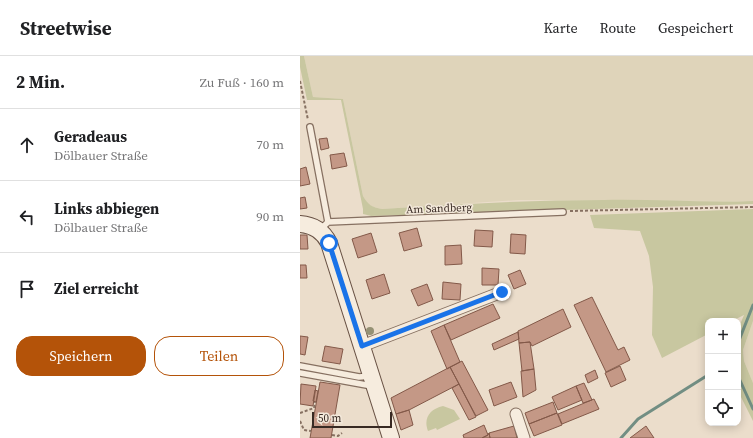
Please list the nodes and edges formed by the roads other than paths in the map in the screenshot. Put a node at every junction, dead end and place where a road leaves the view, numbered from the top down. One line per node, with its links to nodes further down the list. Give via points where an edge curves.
1 (310, 127): 4 (lane)
2 (563, 212): 4 (lane, Am Sandberg)
3 (300, 224): 4 (street)
4 (324, 226): 6 (street)
5 (502, 292): 6 (street)
6 (362, 346): 9 (street)
7 (300, 366): 9 (lane)
8 (300, 373): 9 (lane)
9 (372, 381): 11 (street)
10 (516, 414): 12 (street)
11 (391, 438)
12 (524, 438)

